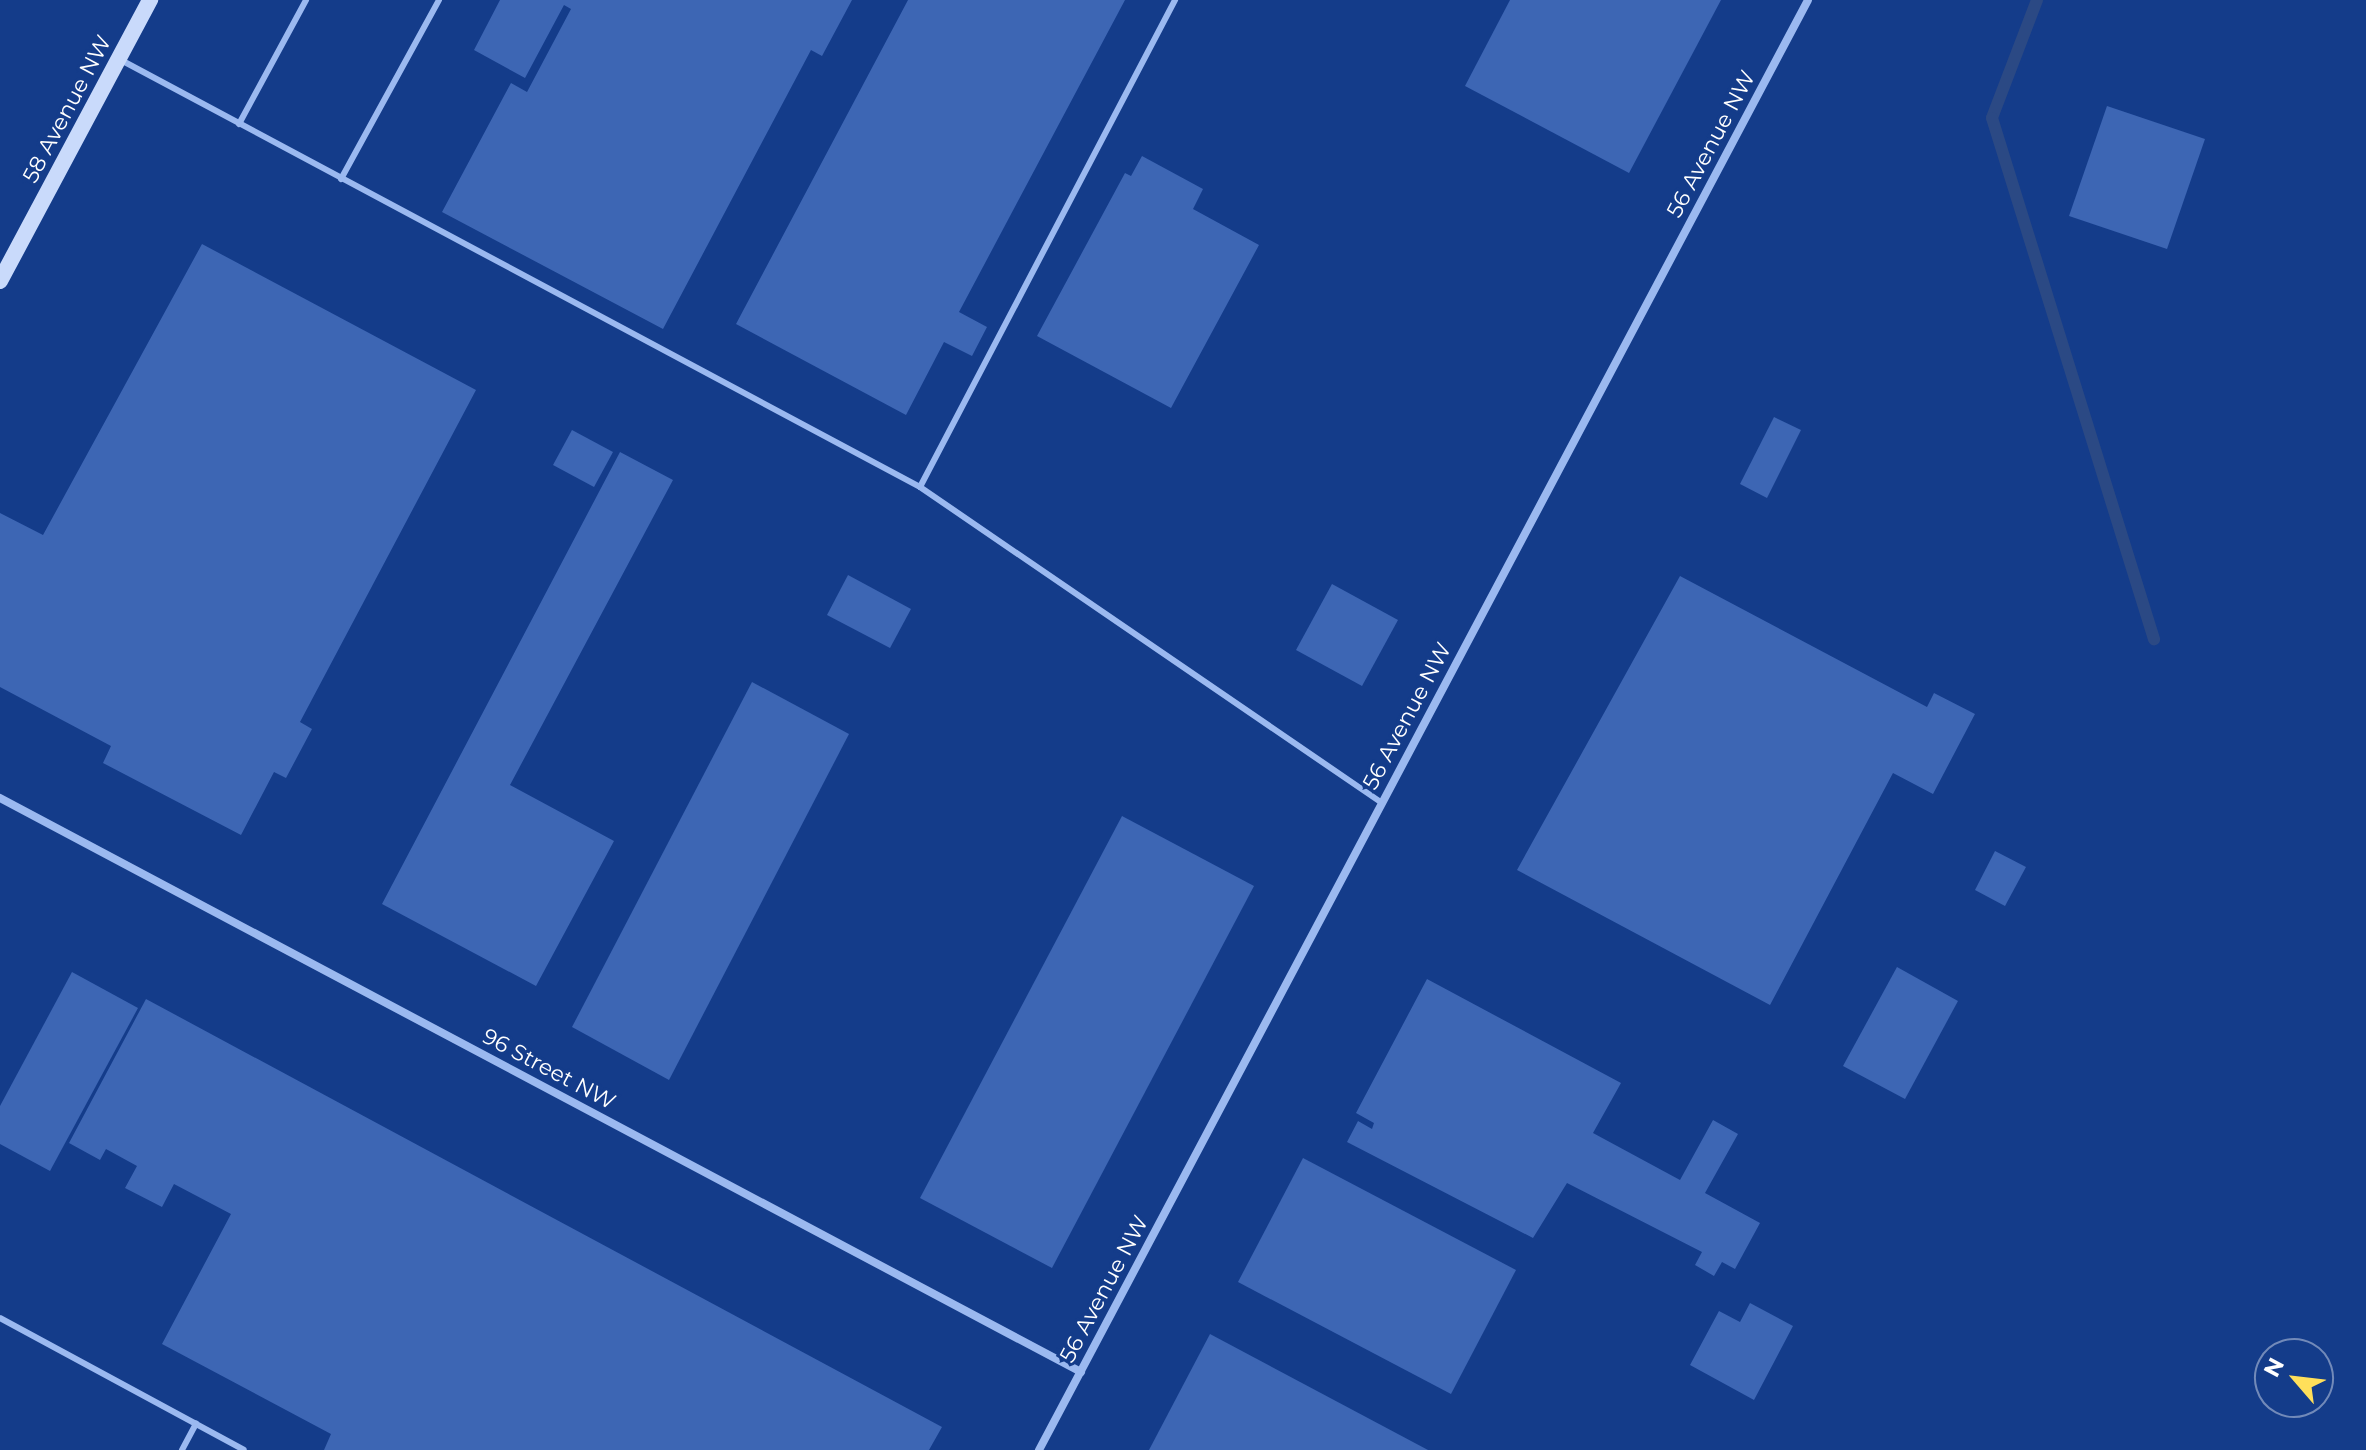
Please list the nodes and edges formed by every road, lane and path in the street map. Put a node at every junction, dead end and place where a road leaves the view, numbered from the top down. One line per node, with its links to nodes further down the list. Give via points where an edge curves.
1 (150, 0): 6 (street, 58 Avenue NW)
2 (306, 0): 7 (lane)
3 (439, 0): 8 (lane)
4 (1175, 0): 10 (lane)
5 (1808, 0): 12 (street, 56 Avenue NW)
6 (119, 59): 7 (lane); 9 (street, 58 Avenue NW)
7 (239, 124): 8 (lane)
8 (341, 179): 10 (lane)
9 (0, 281)
10 (920, 487): 12 (lane)
11 (0, 798): 14 (street, 96 Street NW)
12 (1382, 803): 14 (street, 56 Avenue NW)
13 (0, 1318): 15 (lane)
14 (1081, 1372): 18 (street, 56 Avenue NW)
15 (196, 1424): 16 (lane); 17 (lane)
16 (182, 1450)
17 (244, 1450)
18 (1039, 1450)

